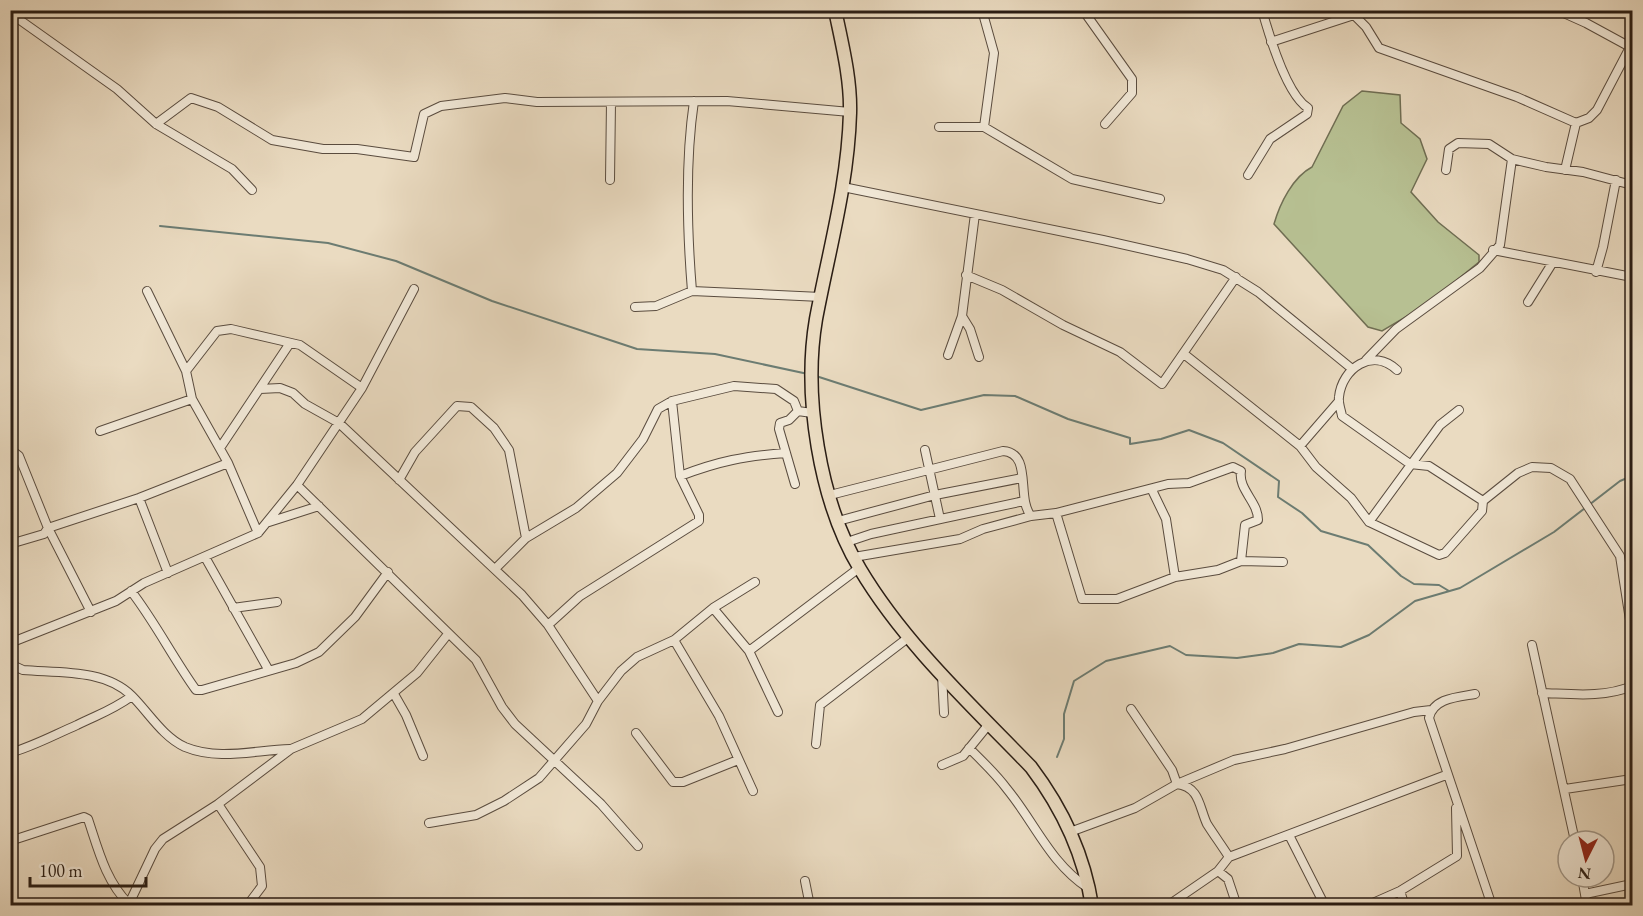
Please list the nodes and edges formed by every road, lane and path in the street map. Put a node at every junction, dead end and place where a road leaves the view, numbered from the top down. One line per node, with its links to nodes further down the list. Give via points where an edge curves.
1 (835, 10): 11 (main road)
2 (982, 10): 16 (street, via 994,53)
3 (1083, 10): 14 (street, via 1132,79 1132,93)
4 (1262, 10): 7 (street)
5 (1557, 10): 8 (street)
6 (10, 13): 13 (street, via 117,89)
7 (1271, 42): 12 (street, via 1354,15 1379,48 1517,97); 20 (street, via 1284,73 1308,108 1307,114 1270,139)
8 (1631, 48): 12 (street, via 1597,110)
9 (694, 101): 10 (street); 11 (street, via 764,102); 36 (street, via 689,258)
10 (611, 102): 13 (street, via 506,98 441,106 424,114 414,157 272,140 218,107 191,98); 21 (street)
11 (850, 112): 24 (main road)
12 (1576, 123): 19 (street)
13 (156, 124): 25 (street, via 232,169)
14 (1105, 124)
15 (939, 127): 16 (street)
16 (984, 127): 26 (street, via 1072,179)
17 (1512, 159): 18 (street, via 1489,144 1458,143 1449,149); 19 (street); 28 (street, via 1500,245)
18 (1446, 170)
19 (1565, 170): 22 (street)
20 (1248, 176)
21 (610, 180)
22 (1616, 180): 23 (street); 30 (street)
23 (1632, 185)
24 (843, 187): 27 (street); 37 (main road)
25 (252, 190)
26 (1160, 199)
27 (975, 214): 31 (street); 32 (street, via 1187,258)
28 (1493, 250): 29 (street); 45 (street, via 1480,268 1396,329)
29 (1553, 262): 30 (street); 38 (street)
30 (1596, 272): 33 (street)
31 (966, 275): 40 (street); 42 (street, via 1120,352 1162,384)
32 (1236, 277): 42 (street); 46 (street)
33 (1632, 277)
34 (414, 289): 49 (street)
35 (147, 291): 47 (street)
36 (692, 291): 37 (street); 39 (street, via 656,306)
37 (821, 297): 56 (main road, via 812,361)
38 (1528, 302)
39 (634, 307)
40 (962, 316): 43 (street); 44 (street)
41 (290, 343): 47 (street, via 224,329 217,331); 49 (street, via 300,345); 50 (street)
42 (1184, 354): 59 (street)
43 (948, 355)
44 (979, 357)
45 (1366, 360): 46 (street); 48 (street, via 1383,361)
46 (1351, 368): 53 (street)
47 (186, 370): 51 (street)
48 (1397, 370)
49 (362, 388): 57 (street)
50 (260, 389): 57 (street, via 280,388 293,393); 60 (street)
51 (192, 399): 58 (street); 60 (street)
52 (672, 401): 54 (street, via 734,386 776,389 794,401); 67 (street); 87 (street, via 658,409 643,439 616,473 576,508)
53 (1339, 401): 59 (street); 65 (street, via 1342,416)
54 (798, 411): 56 (street); 63 (street, via 780,423)
55 (1459, 411): 65 (street, via 1440,425)
56 (813, 413): 73 (main road)
57 (339, 423): 69 (street); 71 (street)
58 (100, 431)
59 (1300, 446): 84 (street)
60 (220, 448): 64 (street)
61 (10, 449): 85 (street, via 19,456)
62 (925, 450): 66 (street)
63 (786, 453): 67 (street, via 752,455); 70 (street)
64 (228, 463): 75 (street); 86 (street)
65 (1412, 464): 77 (street, via 1429,466); 84 (street)
66 (929, 471): 68 (street, via 1003,451 1017,455); 73 (street); 74 (street)
67 (680, 476): 105 (street, via 699,521 580,596)
68 (1022, 478): 74 (street); 76 (street)
69 (399, 480): 87 (street, via 415,452 457,406 471,407 494,428 509,450); 94 (street)
70 (795, 484)
71 (297, 485): 78 (street); 83 (street)
72 (1152, 490): 79 (street); 91 (street, via 1238,467 1240,481 1258,512 1258,520 1245,525); 97 (street, via 1166,519)
73 (830, 495): 82 (main road)
74 (935, 495): 81 (street); 82 (street)
75 (139, 498): 85 (street); 96 (street)
76 (1024, 501): 80 (street); 81 (street)
77 (1483, 501): 84 (street, via 1482,512 1439,555); 103 (street, via 1532,466 1551,468 1570,479 1620,556)
78 (319, 506): 83 (street); 95 (street)
79 (1056, 513): 80 (street); 97 (street, via 1082,599 1117,599)
80 (1031, 516): 92 (street, via 960,539)
81 (940, 519): 88 (street)
82 (838, 521): 88 (main road)
83 (267, 522): 86 (street)
84 (1369, 522)
85 (48, 528): 89 (street, via 44,534); 104 (street)
86 (258, 533): 90 (street)
87 (526, 538): 94 (street)
88 (847, 542): 92 (main road)
89 (10, 544)
90 (205, 557): 96 (street); 101 (street)
91 (1240, 561): 93 (street); 97 (street, via 1218,570)
92 (856, 562): 108 (main road); 112 (street)
93 (1283, 562)
94 (496, 568): 105 (street)
95 (388, 572): 107 (street); 114 (street, via 355,617 320,652)
96 (168, 573): 99 (street)
97 (1175, 577)
98 (755, 582): 102 (street)
99 (131, 591): 104 (street); 114 (street, via 196,690)
100 (277, 602): 101 (street)
101 (233, 608): 114 (street)
102 (713, 608): 109 (street); 112 (street)
103 (1631, 611): 106 (street)
104 (91, 612): 110 (street)
105 (548, 625): 121 (street)
106 (1632, 633)
107 (448, 634): 118 (street, via 417,673); 134 (street, via 476,660 501,707)
108 (909, 637): 115 (main road); 128 (street, via 820,705)
109 (674, 640): 121 (street, via 637,657); 133 (street, via 718,716)
110 (10, 643)
111 (1532, 645): 117 (street)
112 (749, 651): 124 (street)
113 (10, 664): 120 (street, via 23,670 107,679)
114 (268, 669)
115 (942, 673): 125 (street); 126 (main road)
116 (1632, 687): 117 (street, via 1619,692)
117 (1542, 693): 139 (street)
118 (394, 694): 130 (street, via 362,719); 132 (street)
119 (1475, 694): 123 (street, via 1454,698)
120 (132, 696): 130 (street, via 183,747 232,755); 131 (street, via 107,714)
121 (598, 701): 134 (street, via 586,724)
122 (1131, 710): 138 (street, via 1172,770)
123 (1431, 710): 136 (street, via 1429,718); 138 (street, via 1234,760)
124 (778, 712)
125 (944, 713)
126 (989, 724): 129 (street); 145 (main road, via 1051,794)
127 (636, 733): 133 (street, via 673,782 683,782)
128 (816, 744)
129 (969, 748): 135 (street, via 963,756); 153 (street, via 1008,789 1043,844 1070,876)
130 (291, 749): 142 (street)
131 (10, 753)
132 (423, 756)
133 (738, 760): 140 (street)
134 (552, 761): 143 (street, via 539,778 504,801 476,815); 148 (street, via 600,804)
135 (942, 765)
136 (1446, 775): 141 (street); 146 (street)
137 (1632, 779): 139 (street)
138 (1177, 784): 145 (street, via 1135,808); 149 (street, via 1187,785 1197,796 1207,823)
139 (1565, 789): 144 (street)
140 (753, 791)
141 (1456, 803): 155 (street, via 1456,856); 166 (street)
142 (218, 804): 157 (street, via 163,839 154,849); 158 (street, via 260,867 262,886)
143 (429, 823)
144 (1573, 829)
145 (1070, 832): 153 (main road)
146 (1289, 835): 149 (street); 163 (street)
147 (10, 841): 157 (street, via 84,817 88,819 110,879)
148 (638, 846)
149 (1229, 857): 150 (street)
150 (1218, 871): 161 (street); 162 (street, via 1228,879)
151 (805, 881): 159 (street)
152 (1632, 884): 156 (street)
153 (1088, 888): 160 (main road)
154 (1584, 889): 156 (street)
155 (1400, 891): 164 (street); 165 (street)
156 (1585, 894): 167 (street)
157 (128, 905)
158 (247, 906)
159 (810, 906)
160 (1092, 906)
161 (1167, 906)
162 (1237, 906)
163 (1325, 906)
164 (1366, 906)
165 (1405, 906)
166 (1492, 906)
167 (1587, 906)

